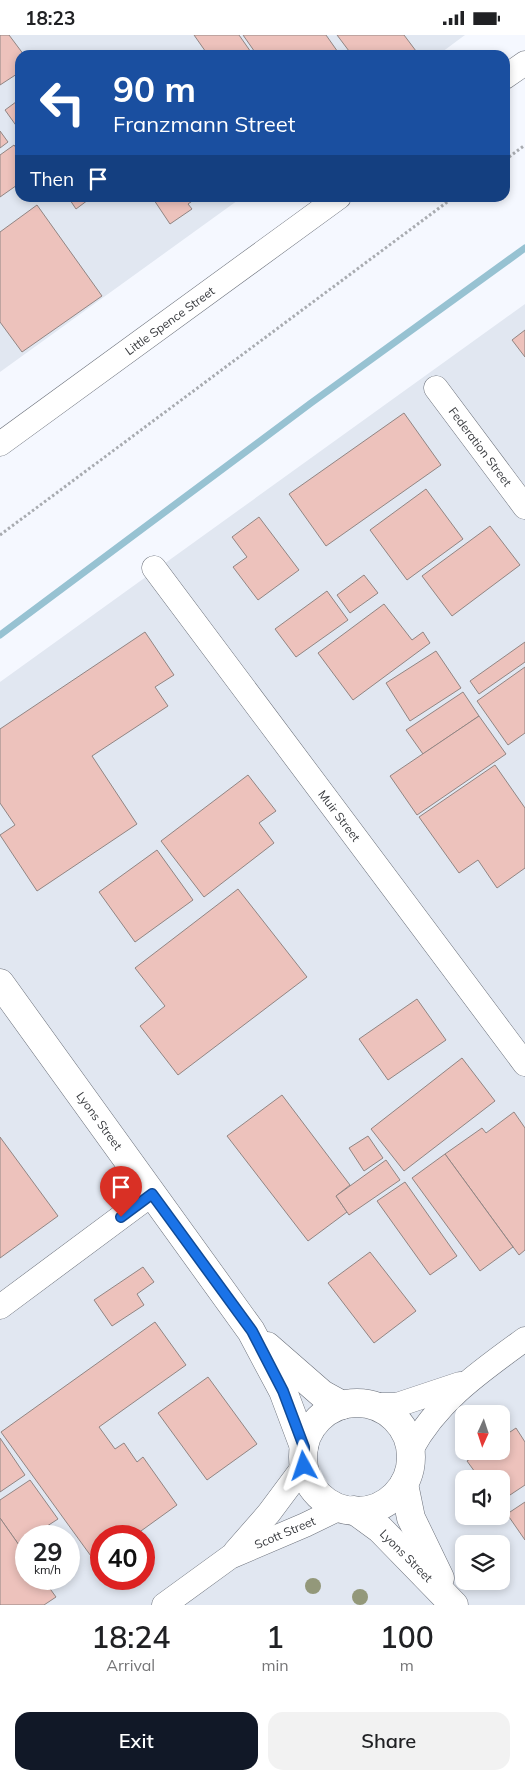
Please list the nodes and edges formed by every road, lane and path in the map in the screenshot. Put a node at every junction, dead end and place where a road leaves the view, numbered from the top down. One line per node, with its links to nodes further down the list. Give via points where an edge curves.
1 (525, 63): 2 (street)
2 (510, 74)
3 (525, 145): 4 (path)
4 (510, 156)
5 (332, 202): 8 (street, Little Spence Street)
6 (447, 202): 10 (path)
7 (436, 388): 9 (street, Federation Street)
8 (0, 444)
9 (525, 507)
10 (0, 535)
11 (154, 568): 13 (street, Muir Street)
12 (0, 983): 14 (street, Lyons Street)
13 (525, 1064)
14 (152, 1194): 15 (street); 16 (street, Lyons Street)
15 (0, 1307)
16 (252, 1331): 19 (street, Lyons Street, via 301,1378); 22 (street, Lyons Street, via 283,1391)
17 (525, 1339): 18 (street)
18 (466, 1382): 20 (street, via 397,1405); 21 (street, via 434,1414)
19 (342, 1405): 20 (street); 22 (street, via 329,1411 308,1433)
20 (371, 1405): 21 (street, via 398,1421)
21 (411, 1450): 23 (street)
22 (304, 1457): 24 (street, via 308,1480 316,1492 327,1501); 25 (street, Scott Street, via 269,1513)
23 (404, 1484): 24 (street, via 383,1504 369,1509); 27 (street, Lyons Street, via 411,1518)
24 (347, 1509): 25 (street, Scott Street); 27 (street, Lyons Street, via 380,1529)
25 (230, 1557): 26 (street, Scott Street)
26 (164, 1605)
27 (454, 1605)

